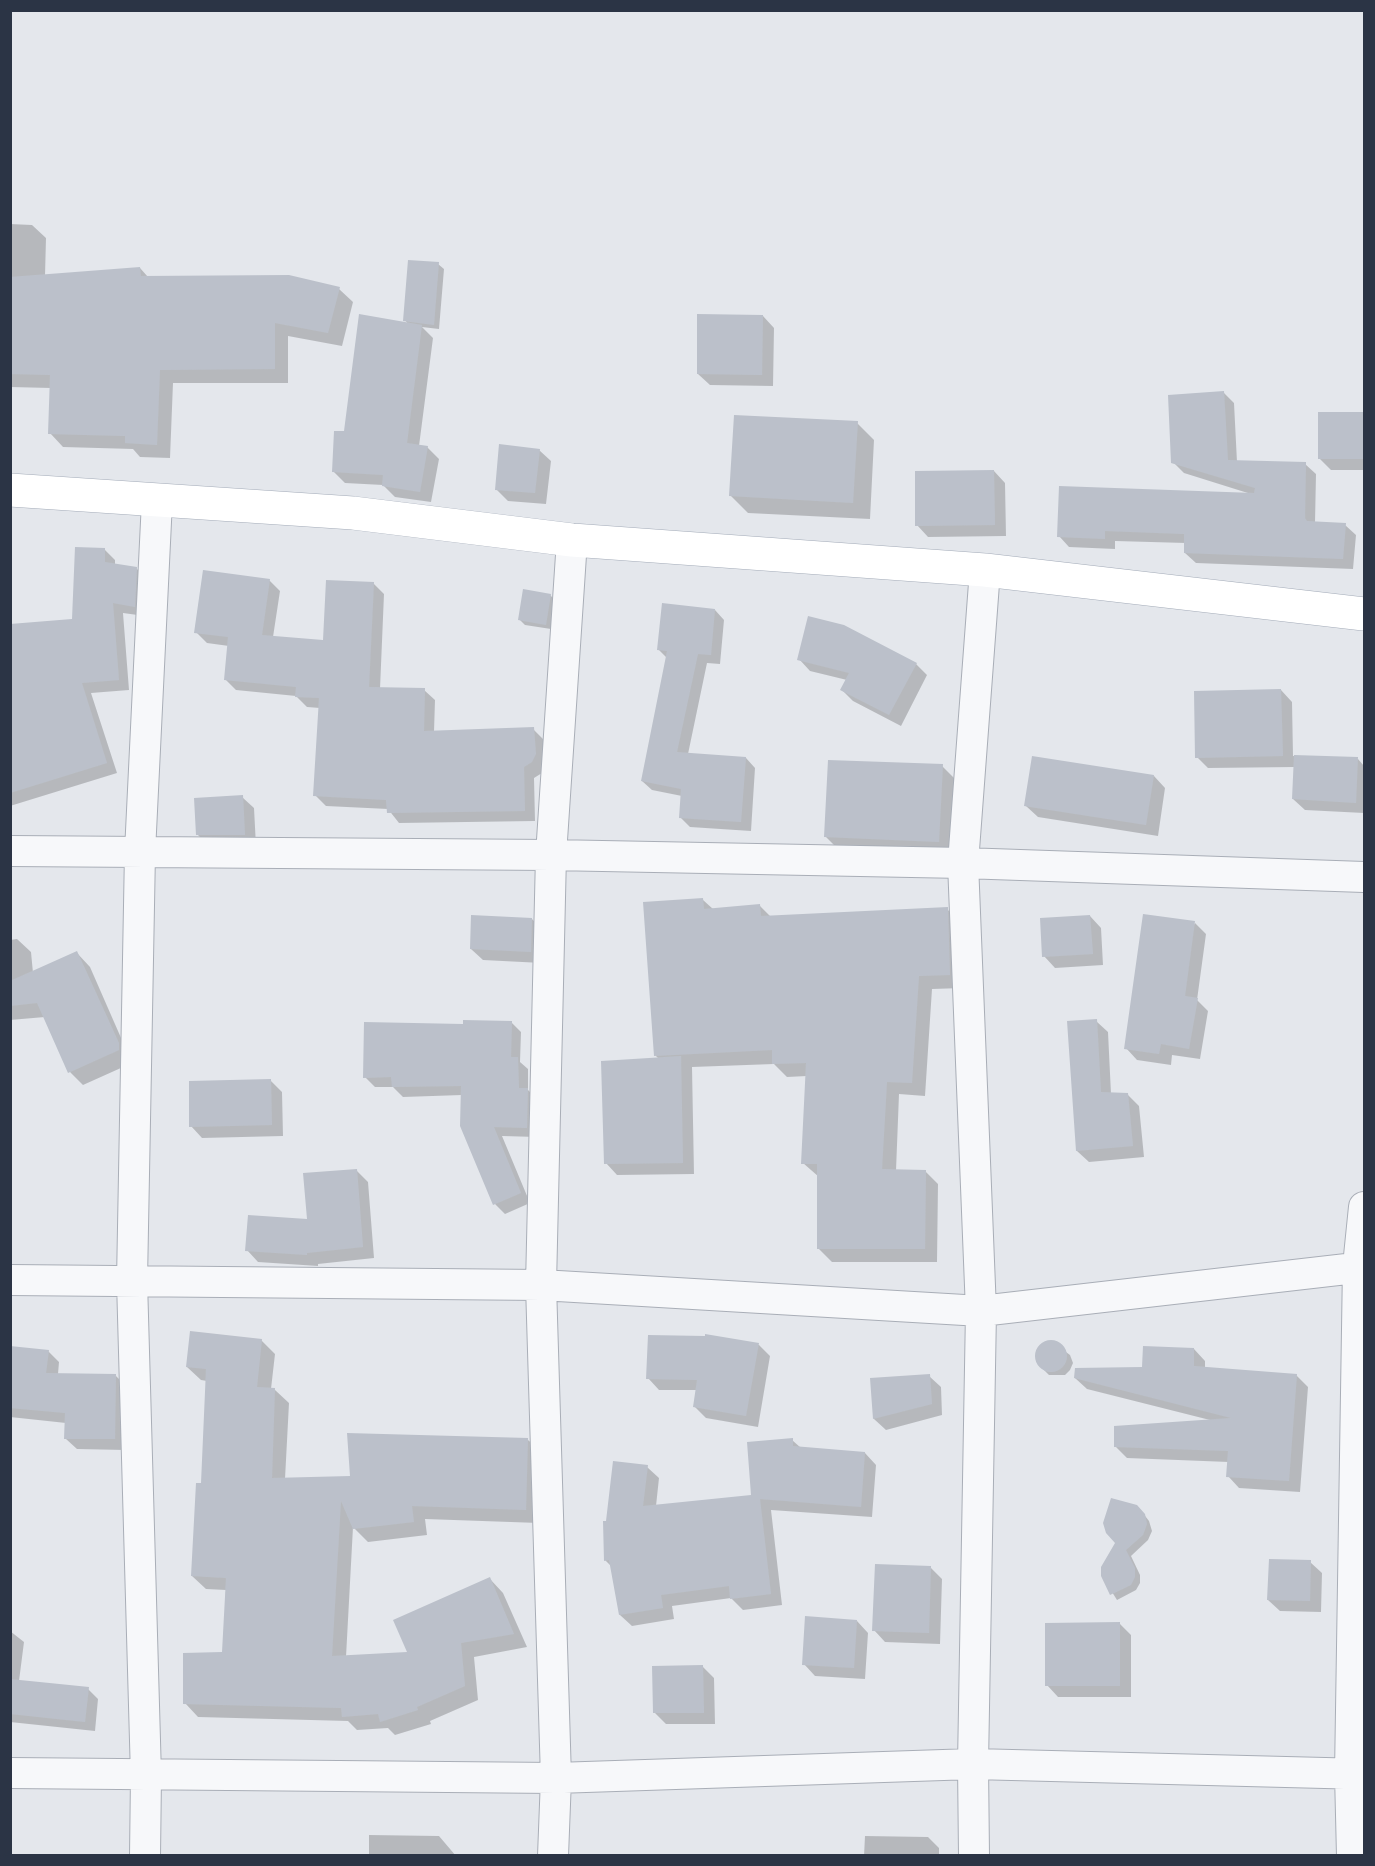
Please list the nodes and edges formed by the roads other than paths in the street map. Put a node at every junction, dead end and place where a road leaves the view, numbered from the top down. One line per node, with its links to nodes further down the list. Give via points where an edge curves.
1 (10, 490): 2 (main road)
2 (157, 501): 3 (main road, via 353,513); 7 (street)
3 (572, 540): 4 (main road); 8 (street)
4 (985, 570): 5 (main road); 9 (street)
5 (1365, 614)
6 (10, 851): 7 (street)
7 (140, 852): 8 (street); 14 (street)
8 (551, 855): 9 (street); 15 (street)
9 (963, 863): 10 (street); 16 (street)
10 (1365, 877)
11 (1365, 1207): 12 (street)
12 (1361, 1267): 16 (street); 19 (street)
13 (10, 1280): 14 (street)
14 (132, 1281): 15 (street); 20 (street)
15 (541, 1285): 16 (street); 21 (street)
16 (981, 1311): 17 (street)
17 (973, 1764): 19 (street); 21 (street); 24 (street)
18 (10, 1773): 20 (street)
19 (1358, 1774): 25 (street)
20 (146, 1776): 21 (street); 22 (street)
21 (556, 1778): 23 (street)
22 (145, 1856)
23 (553, 1856)
24 (974, 1856)
25 (1352, 1856)

